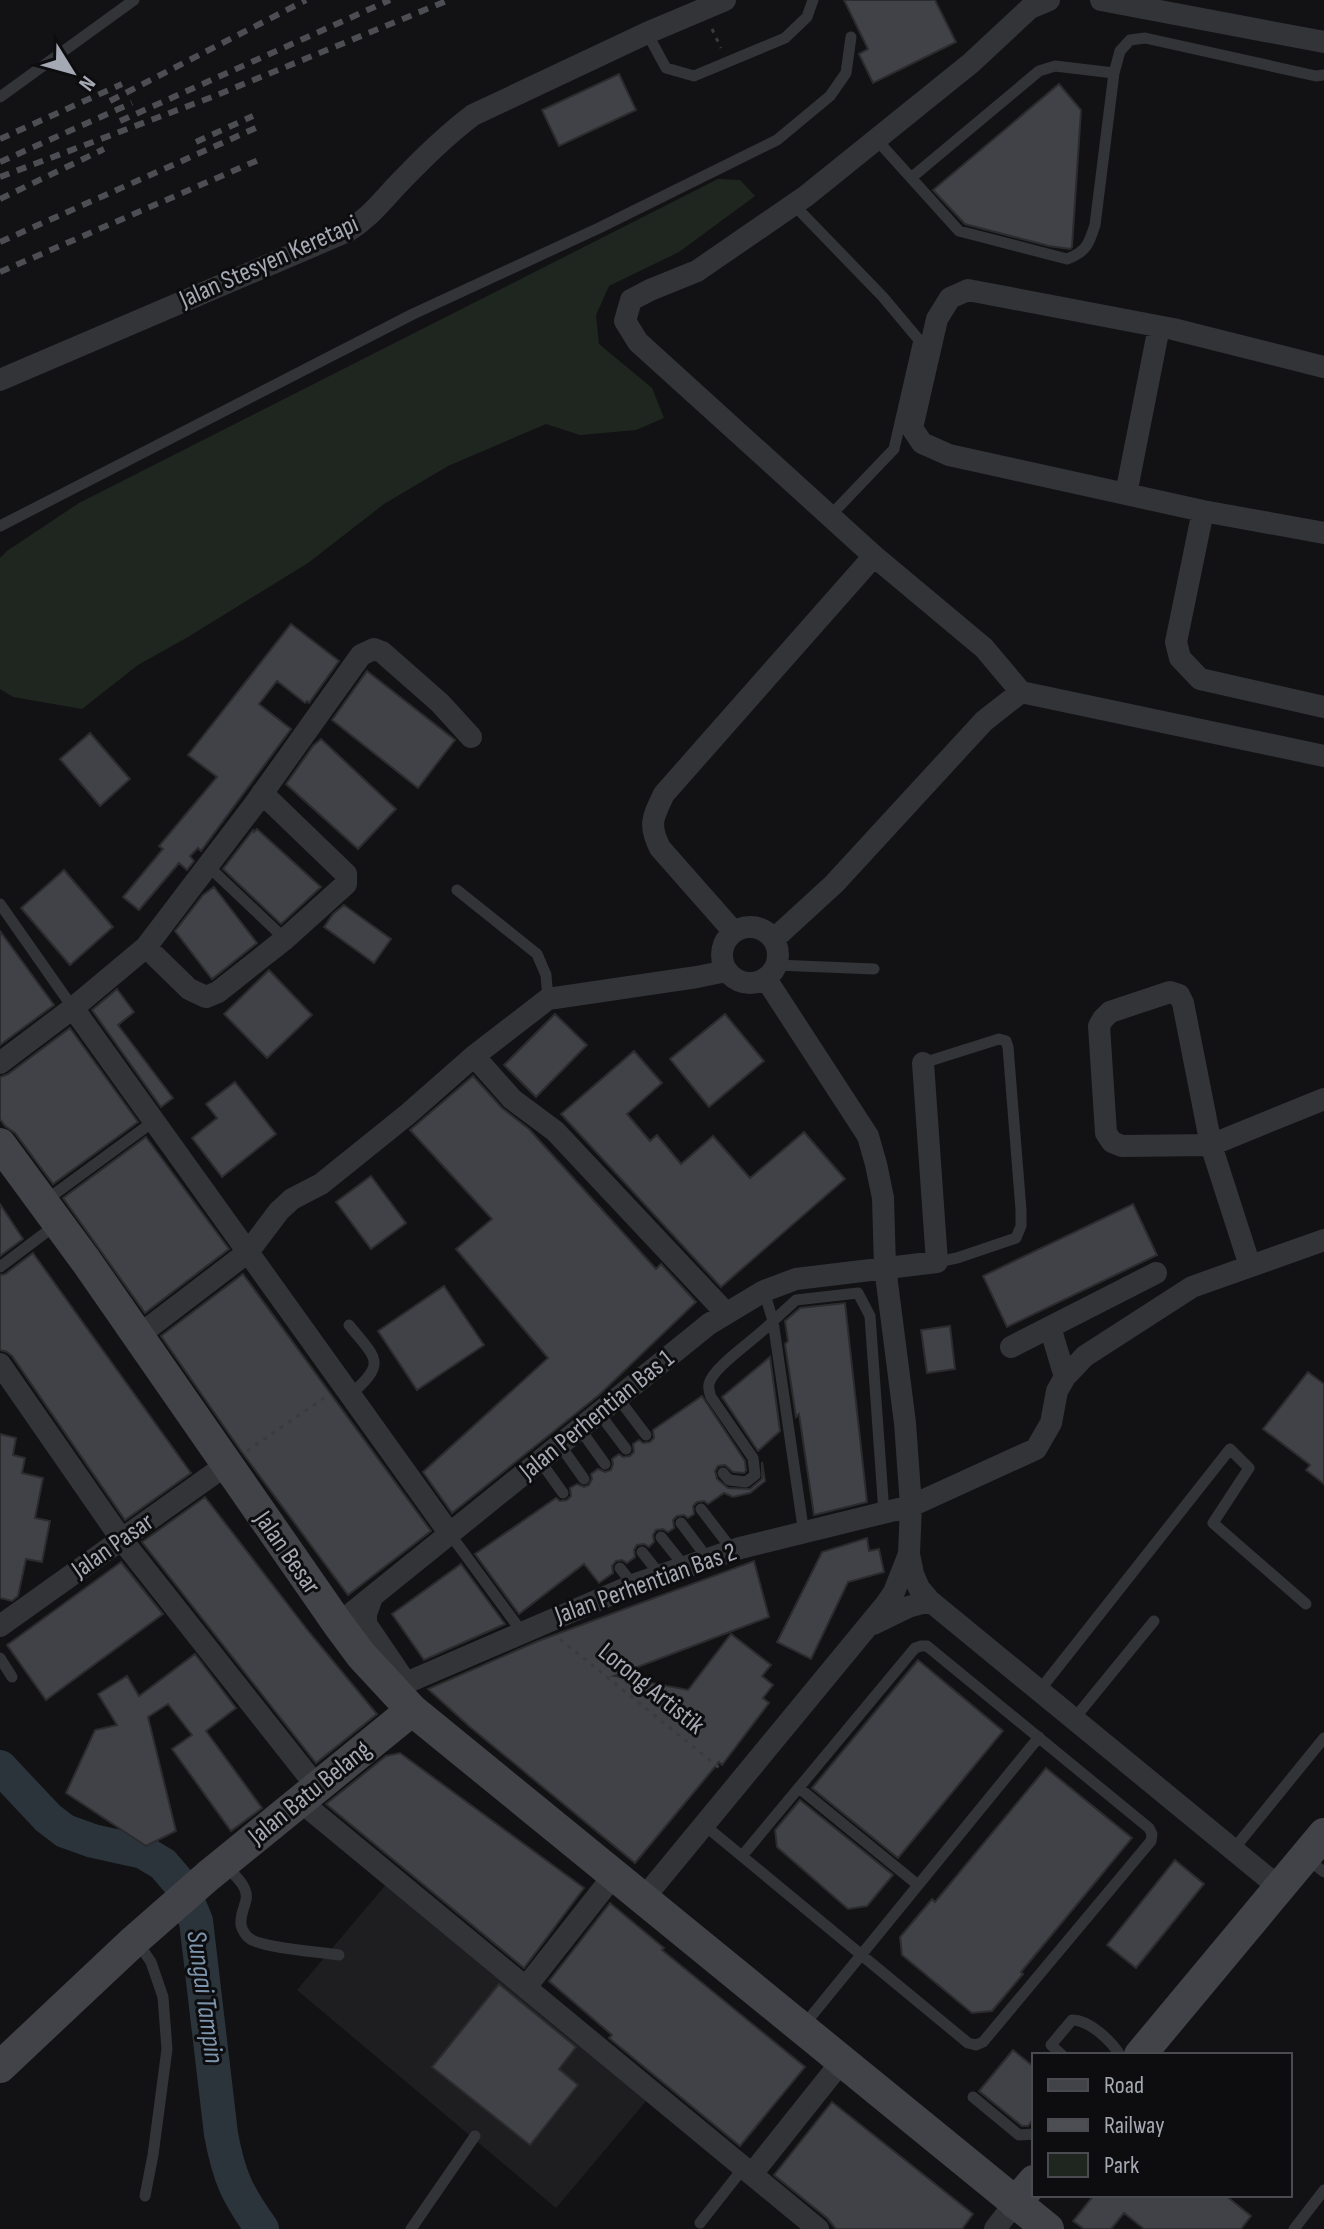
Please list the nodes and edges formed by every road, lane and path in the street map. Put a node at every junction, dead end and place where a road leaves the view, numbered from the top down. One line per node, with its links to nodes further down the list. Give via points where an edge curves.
1 (134, 0): 13 (lane)
2 (725, 0): 6 (street, Jalan Stesyen Keretapi)
3 (813, 0): 10 (lane, via 807,17 785,38)
4 (1049, 0): 14 (street, via 1030,8)
5 (1101, 0): 9 (street)
6 (703, 10): 7 (street, Jalan Stesyen Keretapi); 10 (path)
7 (647, 33): 10 (lane, via 666,68 694,76); 19 (street, Jalan Stesyen Keretapi, via 473,115 348,231)
8 (851, 37): 23 (lane, via 846,73 830,96 777,140 413,314)
9 (1324, 42)
10 (728, 62)
11 (1114, 73): 12 (lane, via 1120,51 1130,40 1145,38); 15 (lane, via 1055,66 1039,71); 15 (lane, via 1095,225 1080,254 1067,259 959,231)
12 (1324, 75)
13 (0, 97)
14 (876, 139): 15 (lane); 16 (street)
15 (911, 178)
16 (794, 205): 22 (lane, via 919,340 894,449); 22 (street, via 697,271 631,300 625,321 638,342)
17 (1159, 327): 18 (street); 20 (street); 20 (street, via 968,290 950,298 937,319 912,428 922,443 949,455)
18 (1324, 367)
19 (0, 380)
20 (1126, 494): 21 (street)
21 (1203, 511): 24 (street); 27 (street, via 1176,642 1180,658 1200,679)
22 (830, 516): 25 (street)
23 (0, 526)
24 (1324, 533)
25 (874, 556): 26 (street, via 984,648); 34 (street, via 664,794 652,819 660,848)
26 (1021, 692): 29 (street); 36 (street, via 984,721 834,884)
27 (1324, 707)
28 (471, 737): 30 (street, via 440,703 374,649 361,655)
29 (1324, 756)
30 (262, 793): 31 (street); 35 (street, via 346,874 346,884)
31 (208, 866): 35 (lane); 37 (street)
32 (457, 890): 41 (lane, via 537,954)
33 (0, 904): 42 (lane)
34 (734, 932): 36 (street, via 760,929); 39 (street, via 723,945)
35 (285, 939): 37 (street, via 206,997 189,989)
36 (774, 939): 40 (street, via 778,956)
37 (146, 947): 42 (street)
38 (874, 969): 40 (lane)
39 (726, 971): 40 (street, via 749,984); 41 (street)
40 (771, 972): 56 (street, via 868,1136 883,1198)
41 (548, 999): 43 (street)
42 (73, 1008): 44 (street); 47 (street)
43 (474, 1056): 52 (street, via 321,1184 292,1199); 59 (street, via 512,1099 555,1131)
44 (0, 1063)
45 (923, 1063): 53 (street); 53 (lane, via 1006,1041 1021,1210 1016,1238)
46 (1324, 1099): 49 (street)
47 (154, 1121): 50 (lane); 52 (street)
48 (0, 1144): 50 (street, Jalan Besar)
49 (1211, 1145): 49 (street, via 1179,995 1170,992 1110,1012 1099,1026 1106,1133 1112,1142); 54 (street)
50 (50, 1213): 55 (lane); 63 (street, Jalan Besar)
51 (1324, 1240): 54 (street)
52 (248, 1252): 63 (street); 68 (street)
53 (937, 1262): 56 (street, Jalan Perhentian Bas 1)
54 (1250, 1266): 66 (street, via 1192,1287 1085,1356)
55 (0, 1267)
56 (885, 1267): 58 (street, Jalan Perhentian Bas 1, via 796,1279); 81 (street)
57 (1156, 1273): 62 (street)
58 (764, 1291): 59 (street, Jalan Perhentian Bas 1); 60 (lane)
59 (726, 1313): 69 (street, Jalan Perhentian Bas 1)
60 (773, 1321): 78 (lane, via 716,1371 708,1385 753,1458 755,1475 746,1482 729,1480); 83 (lane, via 796,1300 858,1293 870,1316); 86 (lane)
61 (349, 1325): 68 (lane, via 375,1365 369,1378)
62 (1050, 1327): 64 (street); 66 (street)
63 (138, 1336): 77 (street, Jalan Besar)
64 (1011, 1347)
65 (0, 1364): 67 (street)
66 (1065, 1377): 81 (street, Jalan Perhentian Bas 2, via 1051,1423 1036,1449)
67 (6, 1388): 88 (street)
68 (346, 1390): 77 (path); 85 (street)
69 (618, 1398): 70 (street, Jalan Perhentian Bas 1); 72 (lane)
70 (599, 1413): 71 (street, Jalan Perhentian Bas 1); 74 (lane)
71 (580, 1429): 73 (street, Jalan Perhentian Bas 1); 76 (lane)
72 (646, 1435)
73 (560, 1445): 75 (street, Jalan Perhentian Bas 1); 79 (lane)
74 (626, 1449)
75 (540, 1461): 80 (lane); 85 (street, Jalan Perhentian Bas 1)
76 (605, 1464)
77 (226, 1465): 88 (street, Jalan Pasar); 99 (street, Jalan Besar)
78 (723, 1473)
79 (584, 1479)
80 (563, 1493)
81 (911, 1506): 83 (street, Jalan Perhentian Bas 2); 91 (street)
82 (701, 1509): 89 (lane)
83 (884, 1513): 86 (street, Jalan Perhentian Bas 2)
84 (681, 1523): 92 (lane)
85 (450, 1534): 95 (street, Jalan Perhentian Bas 1); 101 (lane)
86 (804, 1534): 89 (street, Jalan Perhentian Bas 2)
87 (661, 1537): 93 (lane)
88 (122, 1540): 100 (street, Jalan Pasar); 112 (street)
89 (733, 1551): 92 (street, Jalan Perhentian Bas 2)
90 (642, 1552): 94 (lane)
91 (909, 1554): 96 (street, via 919,1588); 102 (street, via 894,1592)
92 (708, 1559): 93 (street, Jalan Perhentian Bas 2)
93 (685, 1567): 94 (street, Jalan Perhentian Bas 2)
94 (661, 1576): 101 (street, Jalan Perhentian Bas 2, via 626,1576)
95 (372, 1597): 99 (street, Jalan Perhentian Bas 1); 106 (street, via 366,1624)
96 (930, 1601): 102 (street); 105 (street)
97 (1306, 1604): 105 (lane, via 1213,1523 1249,1468 1230,1449)
98 (1154, 1621): 107 (lane)
99 (338, 1624): 106 (street, Jalan Besar, via 361,1655)
100 (0, 1626)
101 (532, 1627): 106 (street, Jalan Perhentian Bas 2); 110 (path, Lorong Artistik)
102 (864, 1628): 110 (street)
103 (0, 1658): 104 (lane)
104 (12, 1677)
105 (1039, 1691): 107 (street)
106 (403, 1694): 112 (street, Jalan Batu Belang); 118 (street, Jalan Besar)
107 (1074, 1719): 114 (street)
108 (1039, 1737): 111 (lane, via 921,1646); 119 (lane); 124 (lane, via 1149,1828 1151,1841 976,2045)
109 (1324, 1738): 114 (lane)
110 (737, 1783): 113 (street)
111 (799, 1788): 116 (lane); 119 (lane)
112 (309, 1794): 117 (street, Jalan Batu Belang); 125 (street)
113 (703, 1824): 116 (lane); 121 (street)
114 (1233, 1850): 120 (street)
115 (1318, 1854): 120 (street)
116 (742, 1856): 124 (lane)
117 (216, 1870): 122 (street, Jalan Batu Belang); 123 (lane, via 245,1888 241,1926 252,1940)
118 (614, 1875): 121 (street, Jalan Besar); 125 (street)
119 (918, 1885): 124 (lane)
120 (1280, 1888): 129 (street)
121 (643, 1899): 126 (street, Jalan Besar)
122 (135, 1940): 131 (street, Jalan Batu Belang); 138 (lane, via 151,1962 163,1997 167,2049)
123 (339, 1955)
124 (861, 1955): 126 (lane)
125 (526, 1987): 135 (street)
126 (802, 2028): 130 (street, Jalan Besar)
127 (1060, 2053): 128 (lane, via 1051,2045 1072,2020 1082,2020)
128 (1119, 2053)
129 (1142, 2053)
130 (842, 2061): 135 (street); 137 (street, Jalan Besar)
131 (0, 2067)
132 (973, 2097): 133 (lane, via 1019,2135)
133 (1032, 2134)
134 (475, 2136): 140 (lane)
135 (748, 2170): 139 (lane); 141 (street)
136 (1324, 2190): 144 (lane)
137 (1025, 2192): 142 (street); 143 (street, Jalan Besar)
138 (145, 2196)
139 (700, 2223)
140 (411, 2229)
141 (818, 2229)
142 (995, 2229)
143 (1048, 2229)
144 (1294, 2229)

